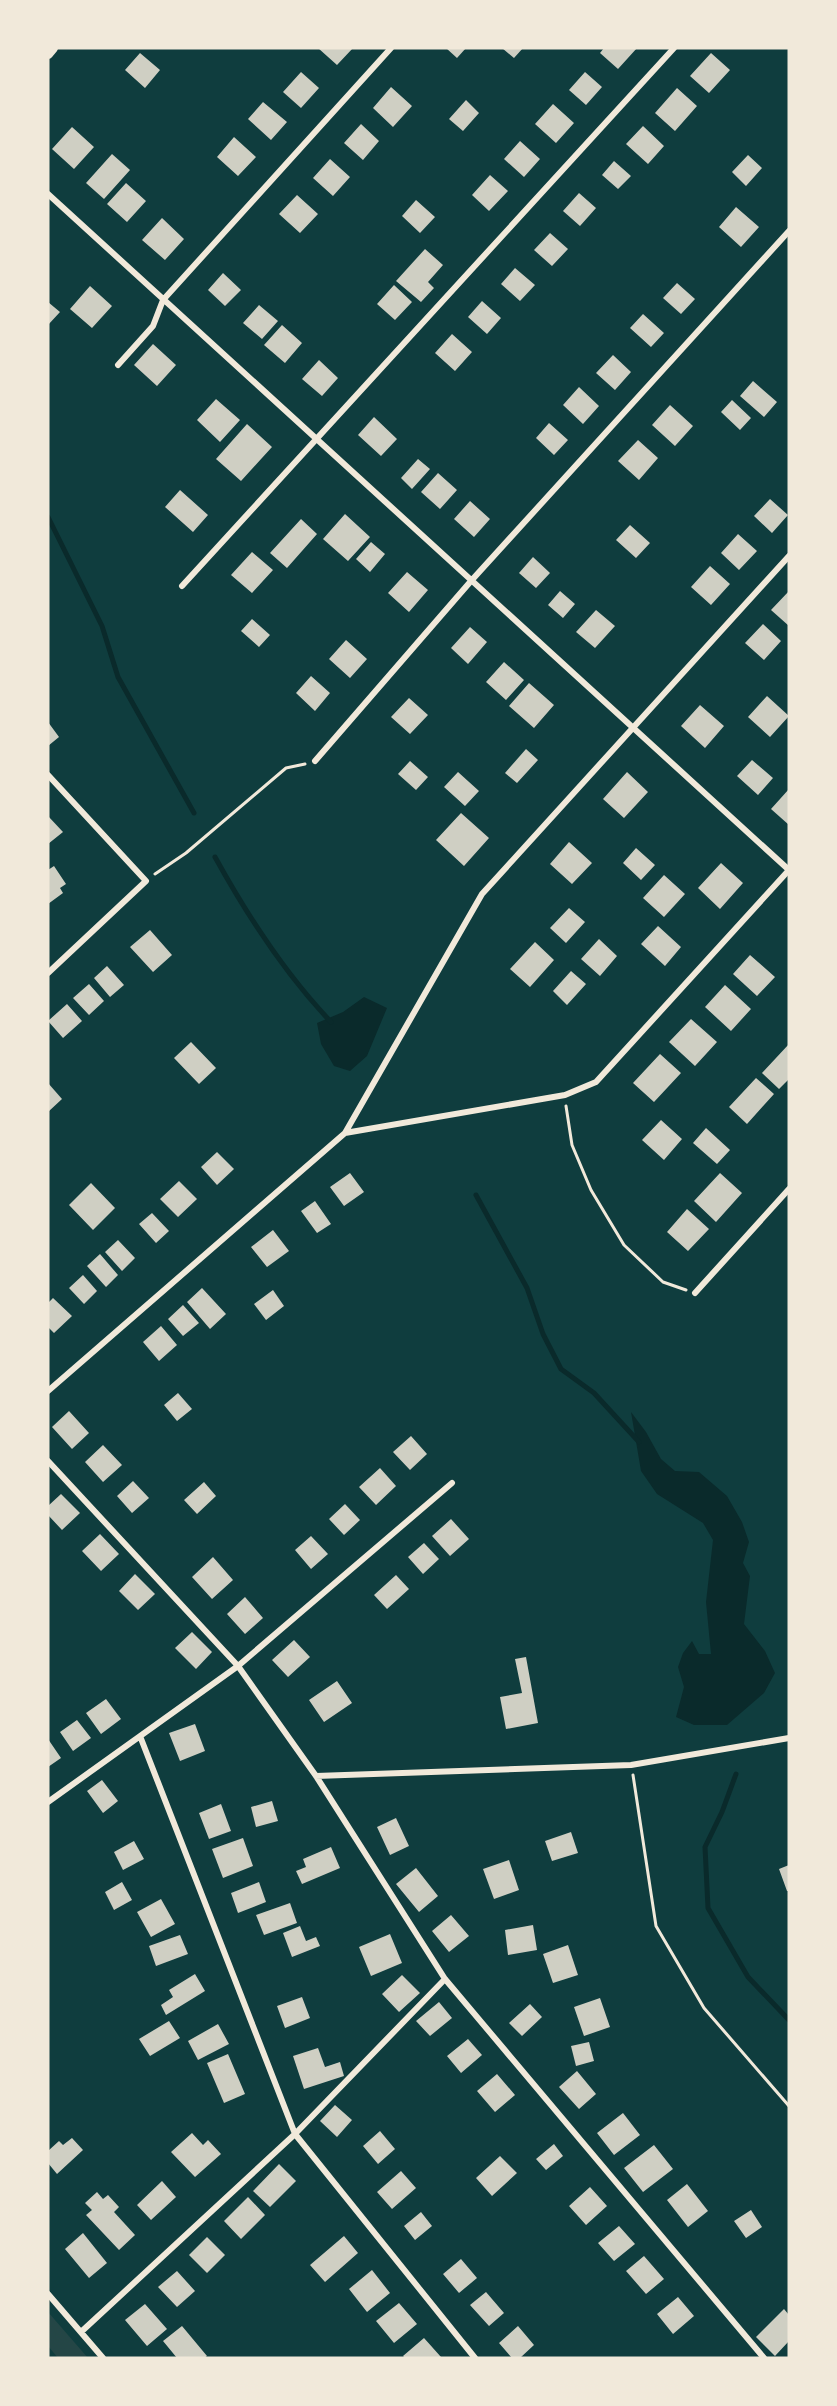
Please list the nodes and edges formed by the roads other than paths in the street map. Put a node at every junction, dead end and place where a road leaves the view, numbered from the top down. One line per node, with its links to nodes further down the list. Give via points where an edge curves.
1 (53, 48): 4 (street)
2 (392, 48): 7 (street)
3 (674, 48): 9 (street)
4 (48, 54)
5 (48, 194): 7 (street)
6 (789, 231): 11 (street)
7 (163, 300): 8 (street, via 153,326); 9 (street)
8 (118, 365)
9 (316, 440): 11 (street); 12 (street)
10 (789, 556): 13 (street)
11 (471, 581): 13 (street); 14 (street)
12 (182, 586)
13 (633, 728): 16 (street); 18 (street, via 482,894)
14 (315, 761)
15 (48, 775): 17 (street, via 146,881)
16 (789, 870): 18 (street, via 596,1082 565,1095)
17 (48, 973)
18 (345, 1133): 21 (street)
19 (789, 1189): 20 (street)
20 (695, 1293)
21 (48, 1391)
22 (48, 1461): 24 (street)
23 (452, 1483): 24 (street)
24 (238, 1665): 25 (street); 27 (street)
25 (140, 1736): 28 (street); 30 (street)
26 (789, 1738): 27 (street, via 631,1765)
27 (316, 1776): 29 (street)
28 (48, 1802)
29 (445, 1979): 30 (street); 35 (street)
30 (295, 2134): 32 (street); 34 (street)
31 (48, 2294): 32 (street)
32 (81, 2332): 33 (street)
33 (103, 2358)
34 (475, 2358)
35 (764, 2358)

